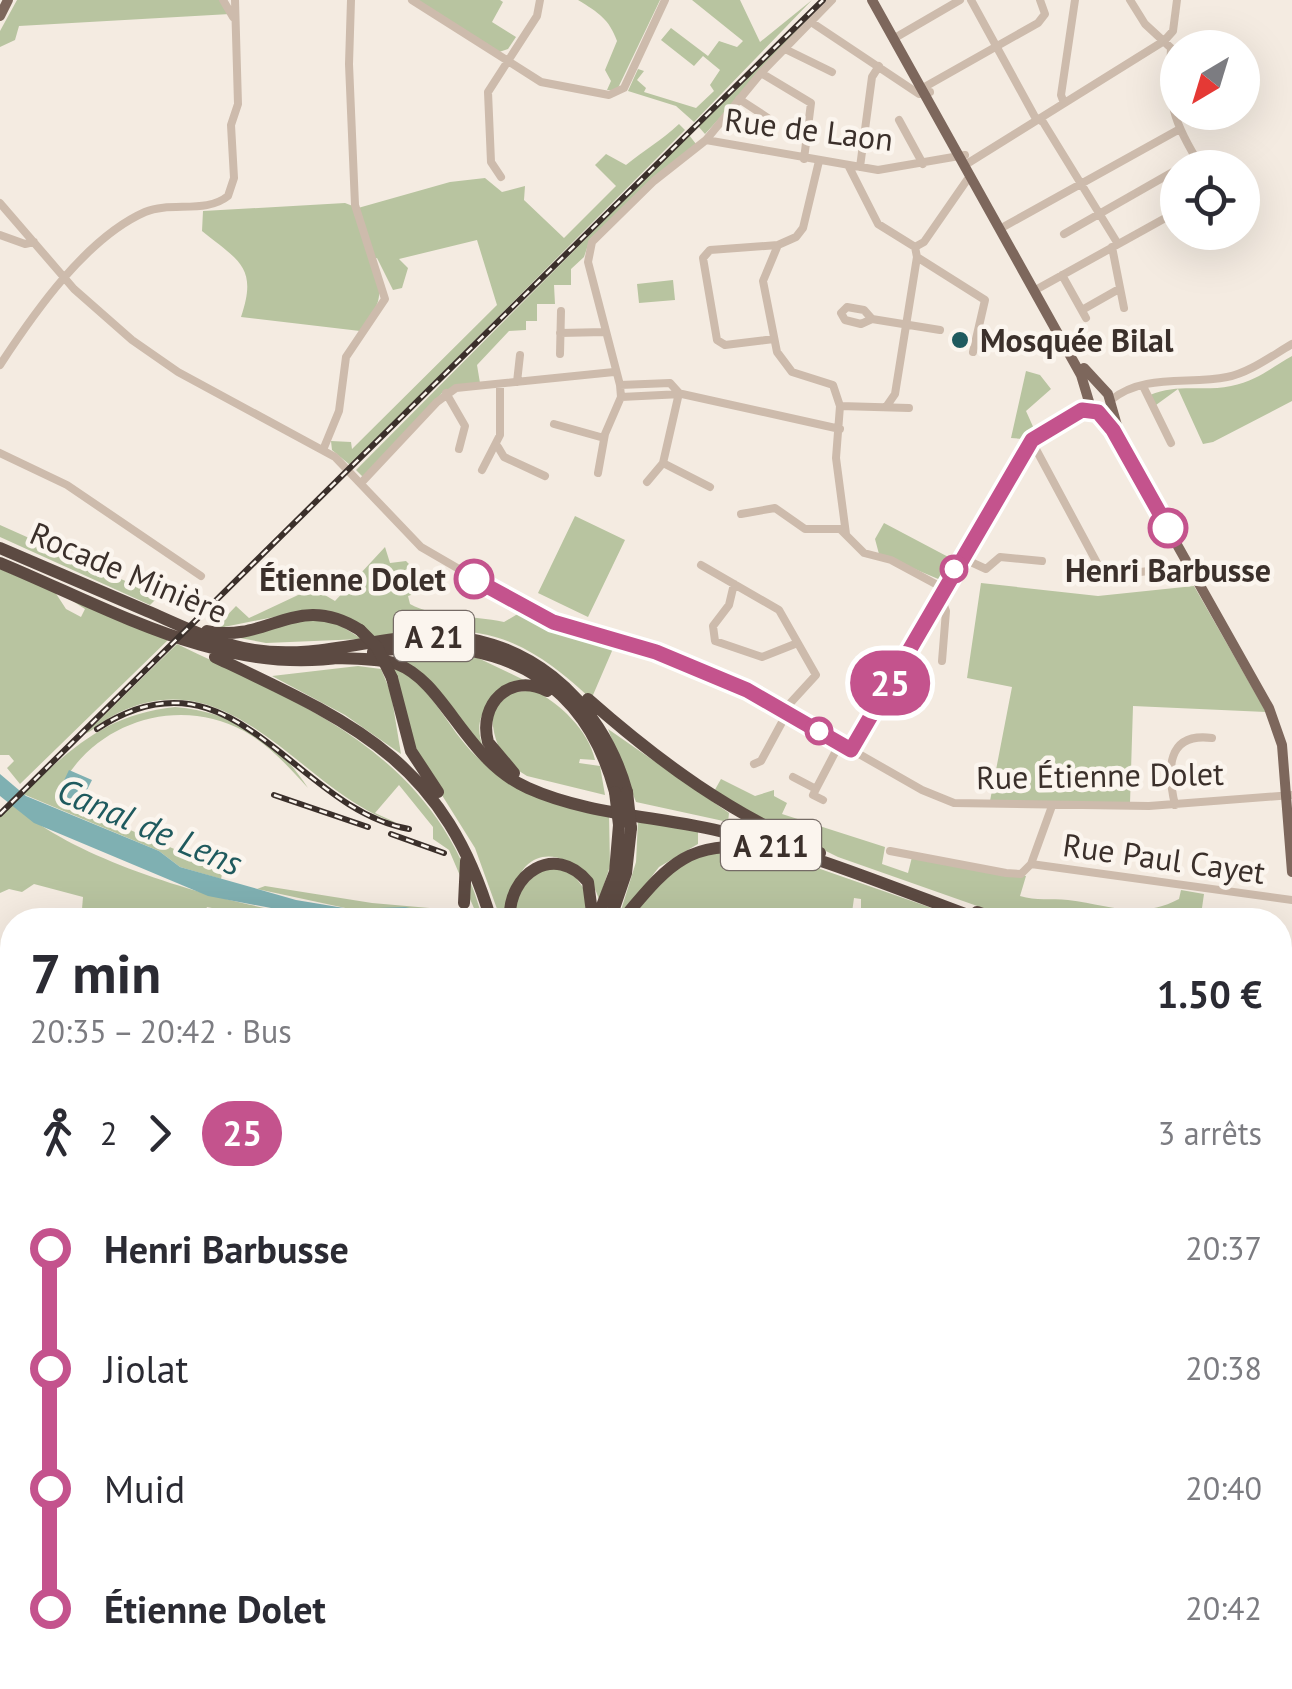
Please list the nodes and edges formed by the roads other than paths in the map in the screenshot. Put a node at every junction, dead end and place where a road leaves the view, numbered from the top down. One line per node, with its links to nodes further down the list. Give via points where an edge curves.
1 (8, 0): 16 (main road)
2 (223, 0): 17 (street)
3 (236, 0): 17 (street)
4 (351, 0): 95 (street, via 355,206 385,299 346,357 339,411)
5 (412, 0): 25 (street)
6 (540, 0): 25 (street)
7 (665, 0): 25 (street, via 624,88 615,94 546,84)
8 (832, 0): 18 (street)
9 (875, 0): 20 (main road)
10 (960, 0): 20 (street)
11 (970, 0): 23 (street)
12 (1040, 0): 23 (street, via 1045,14 1038,23)
13 (1075, 0): 31 (street)
14 (1130, 0): 21 (street)
15 (1177, 0): 19 (street)
16 (0, 16)
17 (234, 21): 59 (street, via 238,104 228,196 213,204 145,212)
18 (810, 22): 24 (street); 26 (street)
19 (1173, 30)
20 (896, 37): 29 (main road)
21 (1160, 37)
22 (1160, 44): 31 (street)
23 (997, 46): 29 (street); 34 (street)
24 (784, 49): 27 (street); 28 (street)
25 (508, 61): 44 (street, via 488,92 491,162)
26 (879, 66): 29 (street); 43 (street)
27 (832, 72)
28 (761, 73): 30 (street); 38 (street, via 812,103)
29 (926, 90): 39 (main road)
30 (740, 98): 32 (street); 36 (street)
31 (1064, 103): 34 (street)
32 (768, 118)
33 (899, 120): 41 (street)
34 (1040, 120): 39 (street); 47 (street)
35 (1178, 130): 37 (street); 47 (street)
36 (706, 140): 38 (street, Rue de Laon); 67 (street, via 654,181 588,249)
37 (1191, 150)
38 (804, 158): 40 (street, Rue de Laon)
39 (965, 160): 41 (street, Rue de Laon); 51 (main road); 85 (main road, via 1082,374)
40 (819, 161): 42 (street, Rue de Laon); 55 (street, via 803,228)
41 (923, 164): 43 (street, Rue de Laon)
42 (848, 165): 43 (street, Rue de Laon); 57 (street, via 878,224)
43 (860, 167)
44 (500, 177)
45 (1160, 178): 49 (street)
46 (967, 180): 57 (street)
47 (1082, 184): 49 (street); 51 (street)
48 (0, 203): 54 (street, Rue Étienne Dolet)
49 (1099, 212): 52 (street); 56 (street)
50 (1160, 221): 56 (street)
51 (1006, 226): 60 (main road)
52 (1064, 234)
53 (0, 236): 54 (street)
54 (34, 242): 59 (street, Rue Étienne Dolet)
55 (778, 244): 69 (street, via 764,282); 69 (street, via 710,250 704,258 717,340 725,345)
56 (1115, 246): 58 (street); 61 (street)
57 (916, 252): 65 (street); 71 (street, via 984,300)
58 (1062, 275): 60 (street); 61 (street, via 1084,314)
59 (64, 278): 74 (street); 95 (street, Rue Étienne Dolet, via 178,372)
60 (1039, 288): 82 (main road, via 1085,370)
61 (1119, 289): 62 (street)
62 (1124, 308)
63 (561, 311): 68 (street)
64 (872, 318): 65 (street)
65 (906, 324): 66 (street); 86 (street)
66 (940, 330)
67 (605, 332): 68 (street); 75 (street)
68 (560, 333): 72 (street)
69 (774, 339): 84 (street, via 786,368 833,385)
70 (1292, 344): 79 (street, via 1232,376)
71 (973, 352)
72 (560, 354)
73 (520, 355): 76 (street)
74 (1, 362)
75 (614, 372): 76 (street); 78 (street)
76 (517, 382): 77 (street)
77 (500, 384): 81 (street); 93 (street)
78 (620, 384): 80 (street, via 670,383); 83 (street)
79 (1143, 386): 82 (street); 92 (street)
80 (680, 393): 83 (street); 89 (street); 97 (street)
81 (446, 394): 94 (street, via 465,426); 101 (street)
82 (1110, 396): 85 (main road); 85 (main road); 110 (main road, via 1122,437)
83 (622, 397): 90 (street)
84 (840, 406): 86 (street); 89 (street)
85 (1090, 406): 91 (street); 110 (main road, via 1113,430)
86 (886, 407): 87 (street)
87 (909, 408)
88 (554, 424): 90 (street)
89 (840, 429): 105 (street, via 836,458)
90 (604, 438): 99 (street)
91 (1032, 440): 107 (street); 110 (street, via 1104,576)
92 (1172, 443)
93 (498, 446): 98 (street); 100 (street, via 504,457)
94 (459, 449)
95 (322, 450): 101 (street, Rue Étienne Dolet)
96 (0, 454): 112 (street, via 54,478)
97 (663, 463): 102 (street); 103 (street)
98 (482, 470)
99 (598, 473)
100 (545, 476)
101 (362, 482): 121 (street, Rue Étienne Dolet, via 421,546 526,609 656,652)
102 (647, 482)
103 (710, 486)
104 (741, 514): 105 (street, via 774,508 805,528)
105 (846, 534): 114 (street, via 864,553 892,560)
106 (0, 545): 115 (highway, Rocade Minière / A 21)
107 (960, 558): 108 (street, via 986,569 1000,558); 114 (street)
108 (1042, 561)
109 (0, 563): 116 (highway, Rocade Minière / A 21)
110 (1190, 563): 131 (main road, via 1272,702)
111 (701, 565): 113 (street)
112 (202, 576)
113 (734, 584): 118 (street, via 782,613); 118 (street, via 712,630 718,644 762,658)
114 (941, 591): 120 (street, via 951,641); 125 (street)
115 (171, 621): 117 (highway, Rocade Minière / A 21, via 271,652); 145 (highway, bridge, via 230,633 314,612 360,630 392,678 410,750 472,847)
116 (154, 627): 119 (highway, Rocade Minière / A 21, via 252,660); 136 (highway, via 370,738 418,780)
117 (421, 636): 130 (highway, Rocade Minière / A 21, via 489,643 556,677 608,739); 137 (highway, via 466,634 531,655 681,778 749,820)
118 (795, 644): 121 (street, via 816,677)
119 (337, 658): 122 (highway, Rocade Minière / A 21, via 421,646 486,652 538,676); 128 (highway, via 410,670 480,755)
120 (942, 660)
121 (785, 712): 124 (street, Rue Étienne Dolet); 126 (street)
122 (584, 721): 128 (highway, via 536,686 509,688 494,700 486,716 488,742 506,767); 130 (highway, Rocade Minière / A 21)
123 (1212, 738): 133 (street, via 1177,744)
124 (840, 744): 125 (street, Rue Étienne Dolet); 129 (street)
125 (851, 750): 134 (street, Rue Étienne Dolet, via 946,801)
126 (754, 764)
127 (793, 776): 129 (street)
128 (540, 789): 137 (highway, A 211, via 745,832); 140 (highway, A 211, via 725,832)
129 (816, 789): 132 (street, via 813,795)
130 (621, 792): 141 (highway, Rocade Minière / A 21, bridge, via 625,826)
131 (1290, 795): 133 (street, Rue Étienne Dolet); 139 (main road)
132 (823, 800)
133 (1175, 805): 134 (street, Rue Étienne Dolet)
134 (1052, 806): 138 (street, Rue Paul Cayet)
135 (890, 851): 138 (street, via 998,872 1022,874)
136 (466, 853): 143 (highway); 144 (highway)
137 (836, 860): 152 (highway, A 211)
138 (1031, 864): 142 (street, Rue Paul Cayet)
139 (1292, 870)
140 (850, 872): 150 (highway, via 758,848 710,847 674,863); 151 (highway, A 211)
141 (614, 896): 148 (highway, Rocade Minière / A 21); 149 (highway, Rocade Minière / A 21)
142 (1292, 900)
143 (464, 902)
144 (490, 908)
145 (491, 908)
146 (510, 908): 147 (highway, via 520,879 551,863 569,866 588,882)
147 (593, 908)
148 (604, 908)
149 (617, 908)
150 (632, 908)
151 (948, 908)
152 (966, 908)
153 (1292, 1468): 154 (main road)
154 (1292, 1504)

